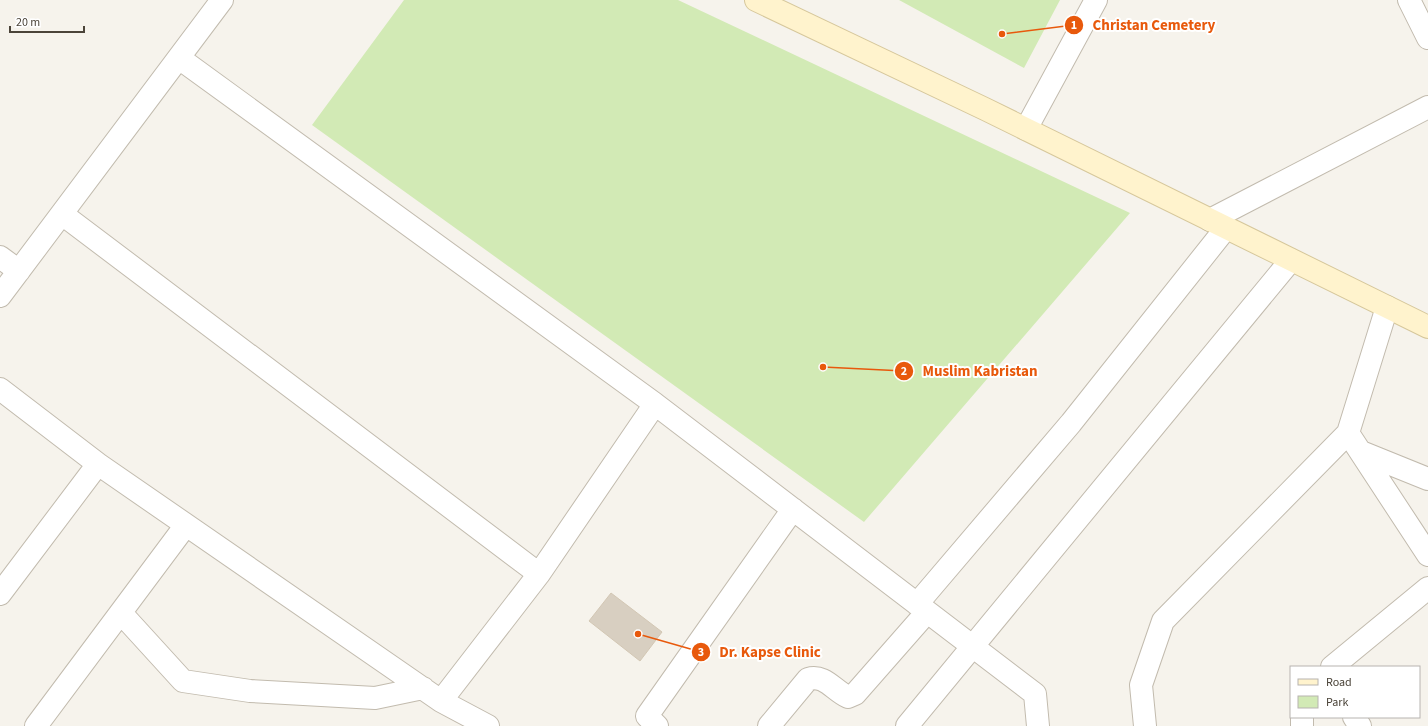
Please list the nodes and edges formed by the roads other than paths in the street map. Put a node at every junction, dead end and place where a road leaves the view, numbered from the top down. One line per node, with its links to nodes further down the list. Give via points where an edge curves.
1 (222, 0): 6 (street)
2 (756, 0): 8 (main road)
3 (1096, 0): 8 (street)
4 (1409, 0): 5 (street)
5 (1428, 38)
6 (179, 58): 9 (street); 18 (street)
7 (1428, 107): 10 (street)
8 (1026, 129): 10 (main road)
9 (62, 214): 13 (street); 26 (street)
10 (1218, 224): 12 (main road); 29 (street, via 1071,422)
11 (0, 257): 13 (street)
12 (1291, 260): 15 (main road); 31 (street)
13 (19, 271): 14 (street)
14 (0, 296)
15 (1387, 307): 16 (main road); 19 (street)
16 (1428, 327)
17 (0, 389): 21 (street)
18 (655, 404): 23 (street); 26 (street)
19 (1348, 433): 20 (street); 41 (street, via 1163,621 1141,685)
20 (1361, 452): 22 (street); 25 (street)
21 (98, 464): 24 (street); 28 (street)
22 (1428, 479)
23 (793, 509): 29 (street); 35 (street)
24 (186, 525): 30 (street); 33 (street)
25 (1428, 555)
26 (539, 574): 34 (street)
27 (1428, 588): 32 (street)
28 (0, 594)
29 (922, 608): 31 (street); 38 (street, via 855,694 848,697 823,679 808,679)
30 (120, 613): 33 (street, via 183,681 250,691 375,698); 36 (street)
31 (973, 646): 39 (street); 40 (street, via 1035,694)
32 (1333, 666)
33 (423, 688): 34 (street)
34 (441, 701): 37 (street)
35 (646, 723)
36 (36, 726)
37 (488, 726)
38 (770, 726)
39 (907, 726)
40 (1038, 726)
41 (1144, 726)

